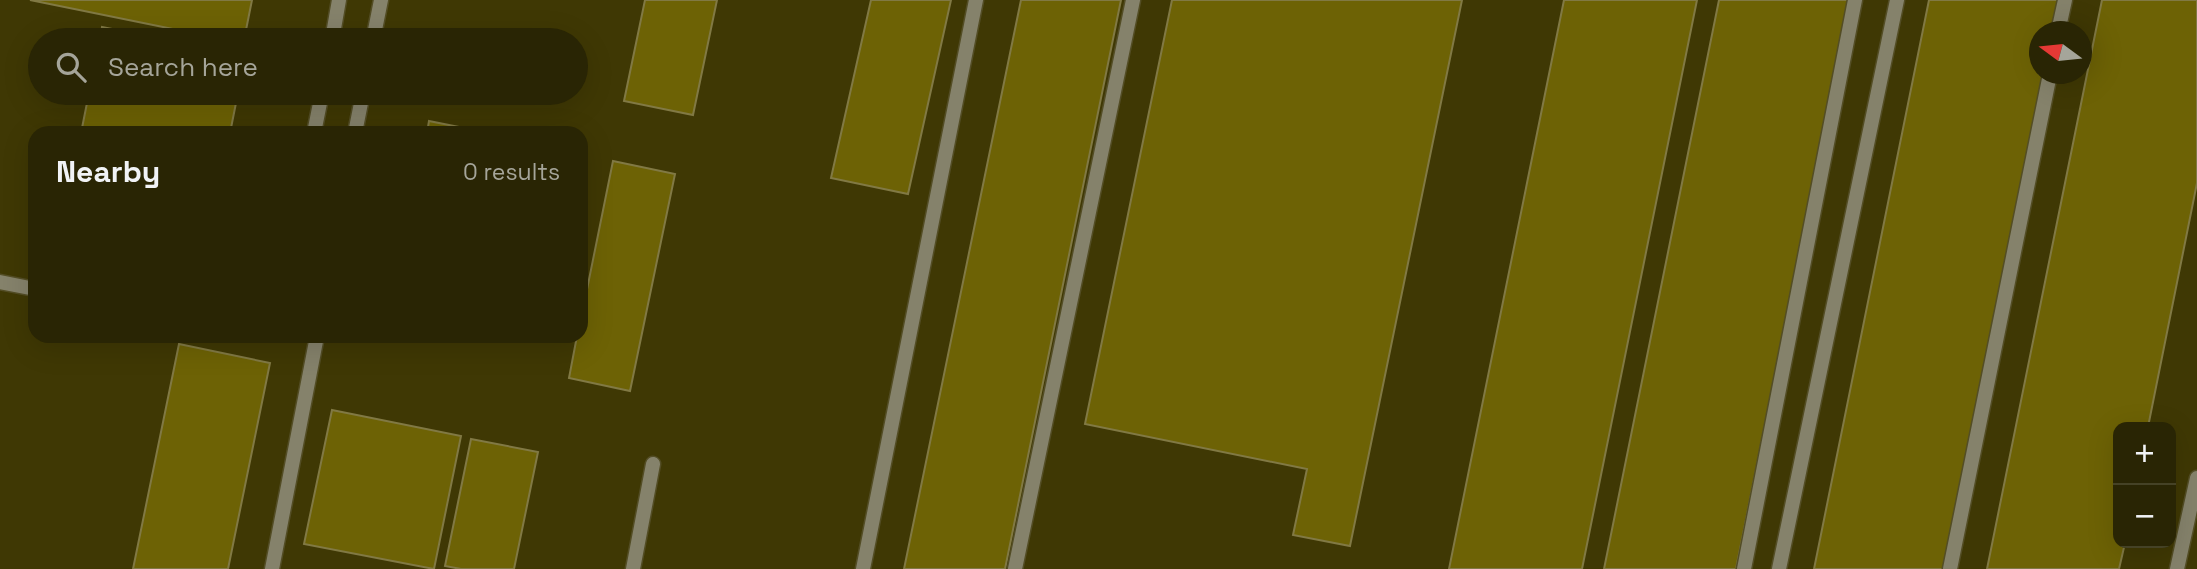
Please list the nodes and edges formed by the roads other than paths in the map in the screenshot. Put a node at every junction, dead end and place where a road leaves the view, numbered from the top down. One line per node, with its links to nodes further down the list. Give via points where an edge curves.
1 (339, 0): 9 (lane)
2 (381, 0): 10 (lane)
3 (976, 0): 23 (lane)
4 (1133, 0): 24 (lane)
5 (1855, 0): 25 (lane)
6 (1897, 0): 26 (lane)
7 (2065, 0): 8 (lane)
8 (2061, 21)
9 (334, 28)
10 (375, 28)
11 (2048, 84): 27 (lane)
12 (320, 105): 14 (lane)
13 (361, 105): 15 (lane)
14 (315, 126)
15 (356, 126)
16 (0, 282): 17 (lane)
17 (28, 288)
18 (316, 343): 21 (lane)
19 (653, 464): 22 (lane)
20 (2197, 478): 28 (lane)
21 (272, 569)
22 (633, 569)
23 (863, 569)
24 (1015, 569)
25 (1744, 569)
26 (1779, 569)
27 (1950, 569)
28 (2177, 569)

